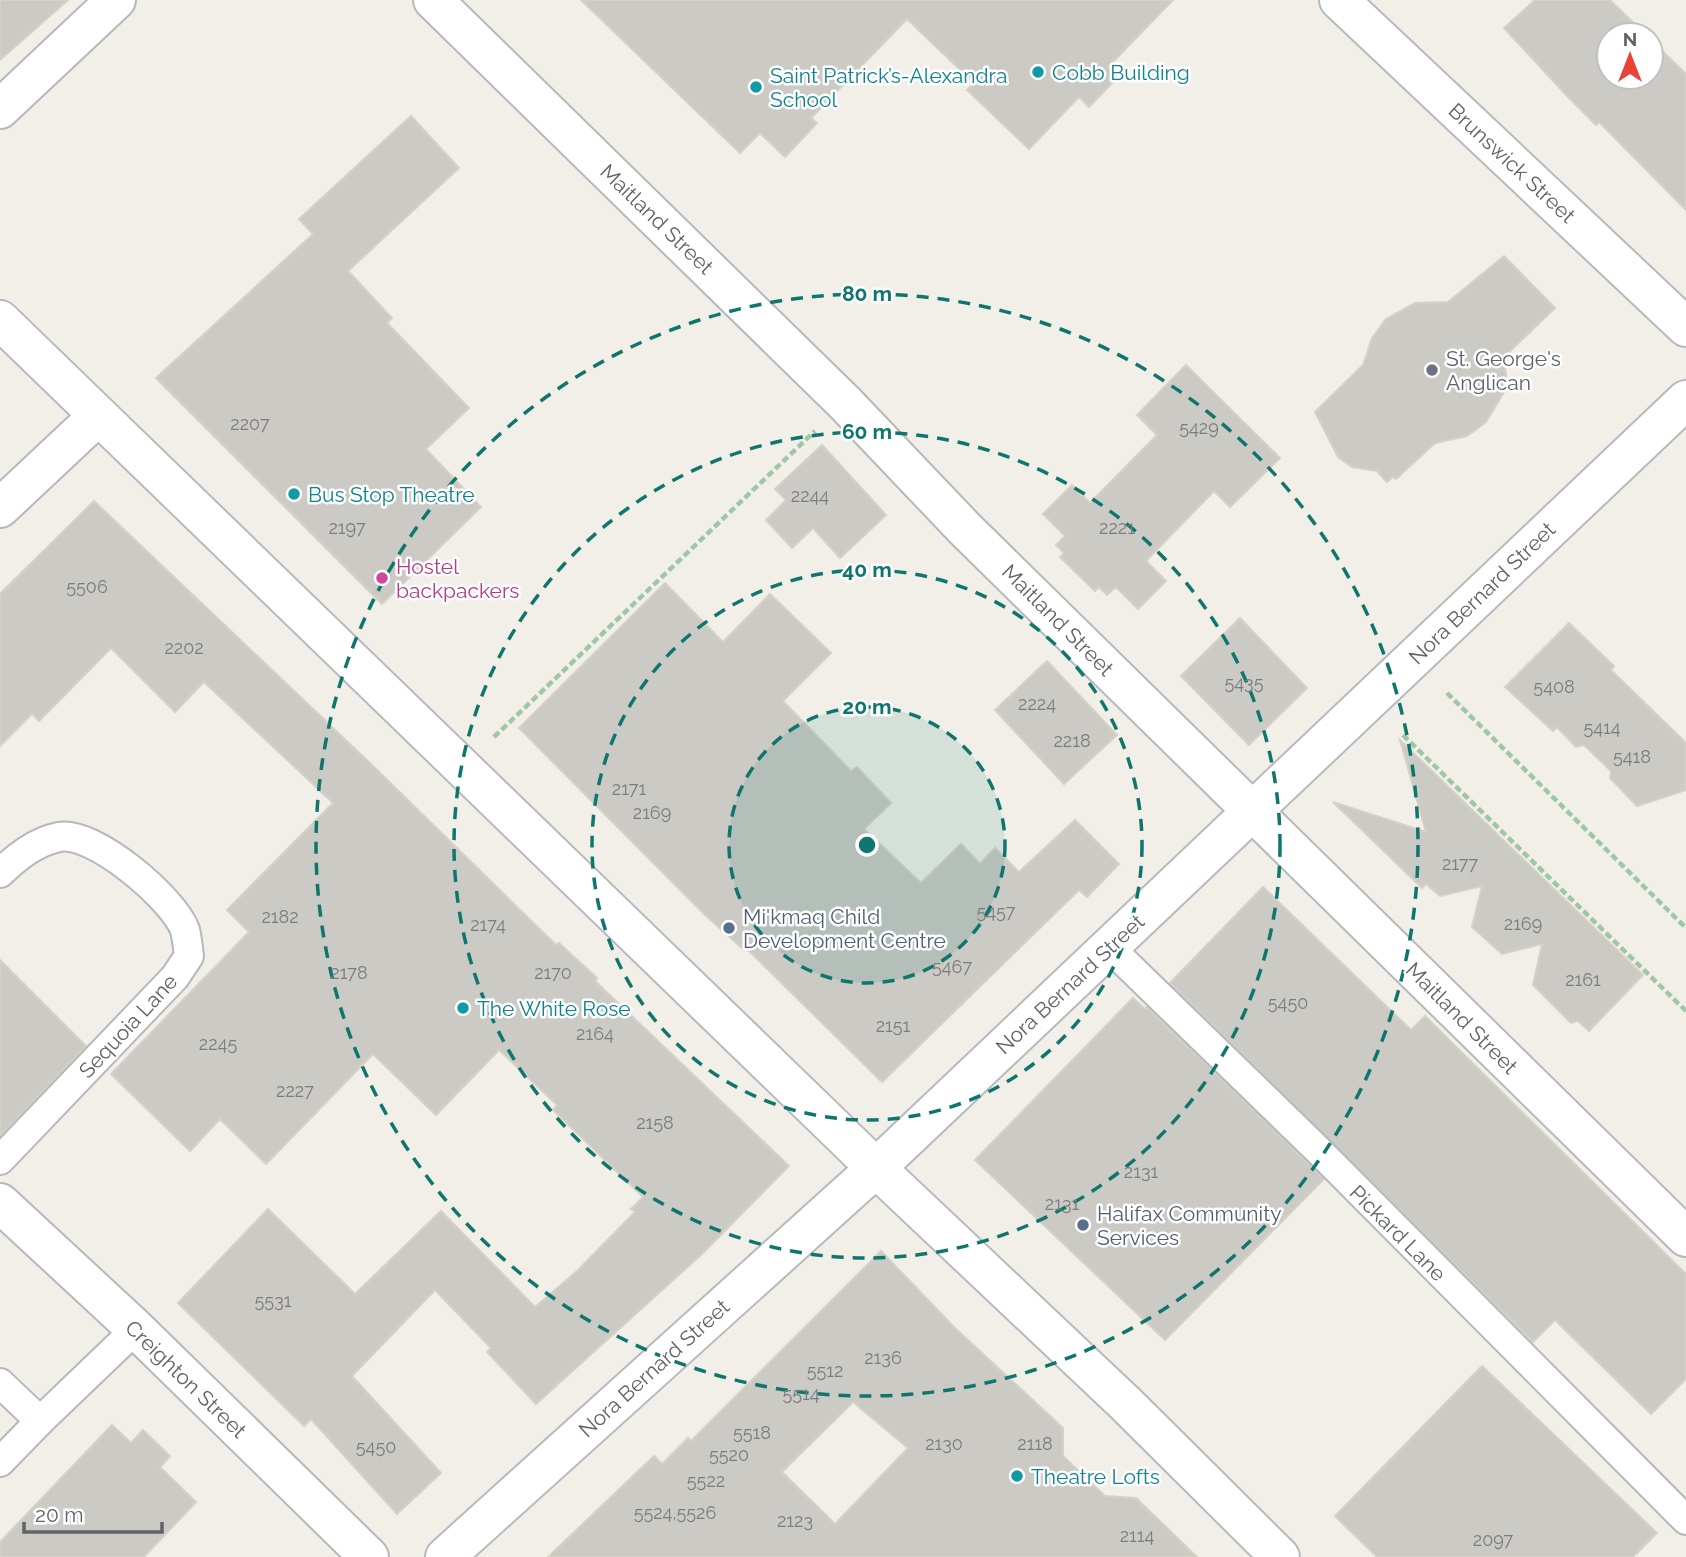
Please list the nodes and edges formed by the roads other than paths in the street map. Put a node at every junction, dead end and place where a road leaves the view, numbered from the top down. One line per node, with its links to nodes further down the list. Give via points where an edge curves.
1 (116, 0): 4 (street)
2 (433, 0): 10 (street, Maitland Street, via 845,402 965,529)
3 (1339, 0): 6 (street, Brunswick Street)
4 (0, 109)
5 (0, 320): 8 (street)
6 (1686, 327)
7 (1686, 400): 10 (street, Nora Bernard Street)
8 (98, 416): 9 (street); 14 (street)
9 (0, 508)
10 (1252, 812): 12 (street, Nora Bernard Street); 16 (street, Maitland Street)
11 (0, 873): 13 (lane, Sequoia Lane, via 24,851 61,836 91,842 151,886 184,928 189,956 176,977)
12 (1109, 947): 14 (street, Nora Bernard Street); 21 (lane, Pickard Lane)
13 (0, 1160)
14 (876, 1168): 23 (street, Nora Bernard Street); 24 (street)
15 (0, 1203): 17 (street, Creighton Street)
16 (1686, 1237)
17 (136, 1329): 19 (lane); 22 (street, Creighton Street)
18 (0, 1383): 19 (lane)
19 (40, 1421): 20 (lane)
20 (0, 1462)
21 (1686, 1520)
22 (369, 1557)
23 (445, 1557)
24 (1280, 1557)

